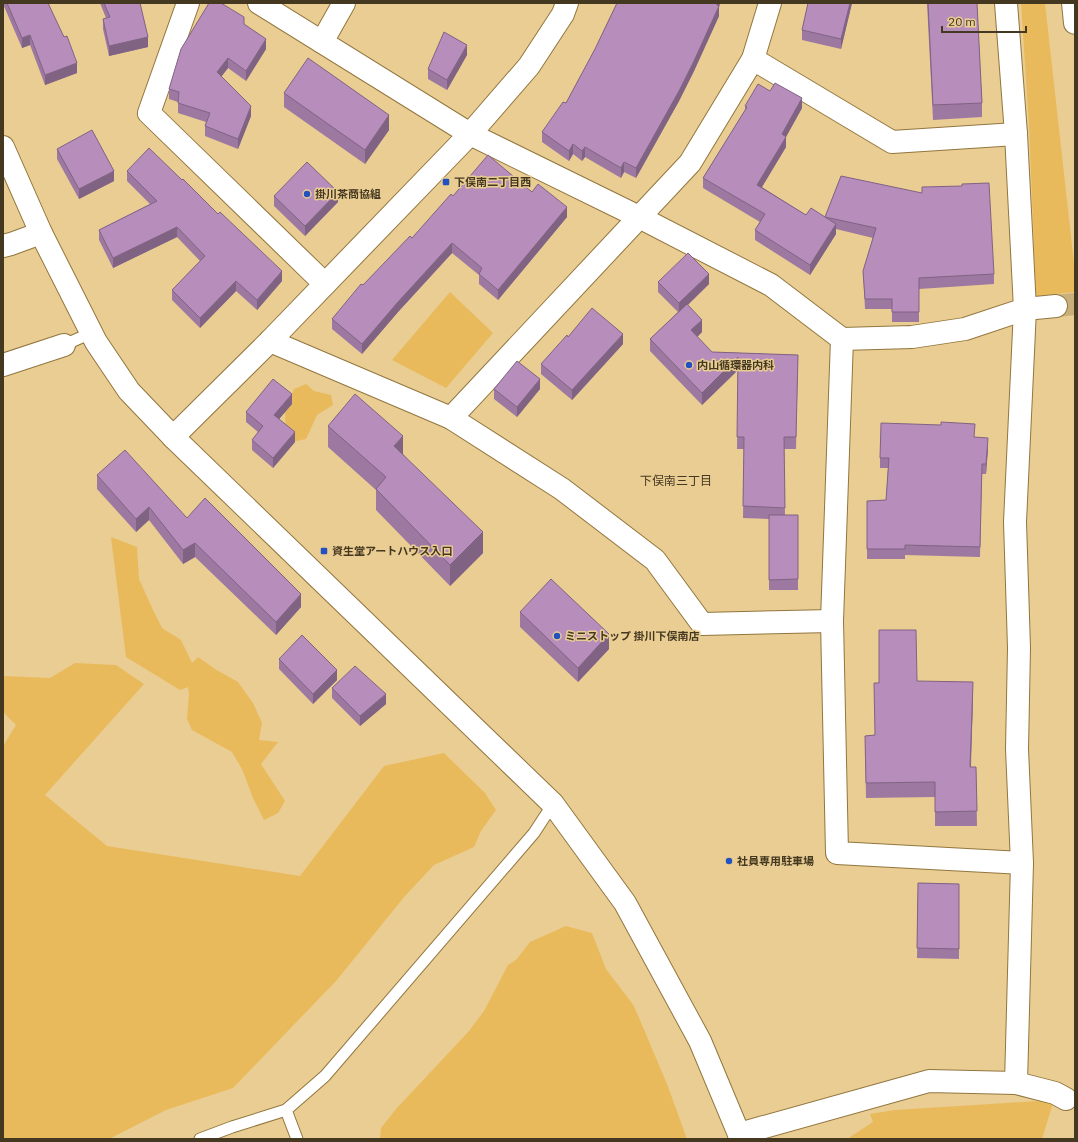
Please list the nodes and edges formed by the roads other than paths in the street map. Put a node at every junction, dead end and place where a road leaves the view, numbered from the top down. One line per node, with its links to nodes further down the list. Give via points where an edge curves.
1 (188, 3): 17 (main road, via 149,113)
2 (259, 3): 9 (main road)
3 (344, 3): 9 (main road)
4 (567, 3): 11 (main road, via 563,14 529,66)
5 (770, 3): 10 (main road)
6 (1006, 3): 12 (main road)
7 (1073, 3): 8 (main road)
8 (1075, 23)
9 (322, 42): 11 (main road)
10 (753, 59): 12 (main road, via 892,142); 14 (main road, via 690,163)
11 (470, 134): 14 (main road); 17 (main road)
12 (1016, 134): 19 (main road)
13 (3, 147): 15 (main road)
14 (639, 217): 21 (main road, via 771,285); 25 (main road)
15 (41, 233): 16 (main road); 20 (main road)
16 (3, 246)
17 (324, 284): 22 (main road)
18 (1056, 306): 19 (main road)
19 (1025, 309): 21 (main road, via 965,329 912,337); 29 (main road, via 1015,522 1019,648 1017,749)
20 (91, 333): 23 (lane); 26 (main road, via 129,391)
21 (842, 339): 27 (main road)
22 (270, 341): 25 (main road); 26 (main road)
23 (64, 345): 24 (main road)
24 (3, 365)
25 (452, 418): 27 (main road, via 562,490 655,560 702,624)
26 (173, 437): 28 (main road)
27 (832, 621): 29 (main road, via 837,853)
28 (553, 804): 32 (lane, via 534,833 325,1076); 33 (main road, via 625,903 700,1041)
29 (1022, 863): 30 (main road)
30 (1016, 1083): 31 (main road); 33 (main road, via 929,1081)
31 (1066, 1099)
32 (286, 1110): 34 (lane); 35 (lane)
33 (740, 1136)
34 (200, 1139)
35 (296, 1139)

